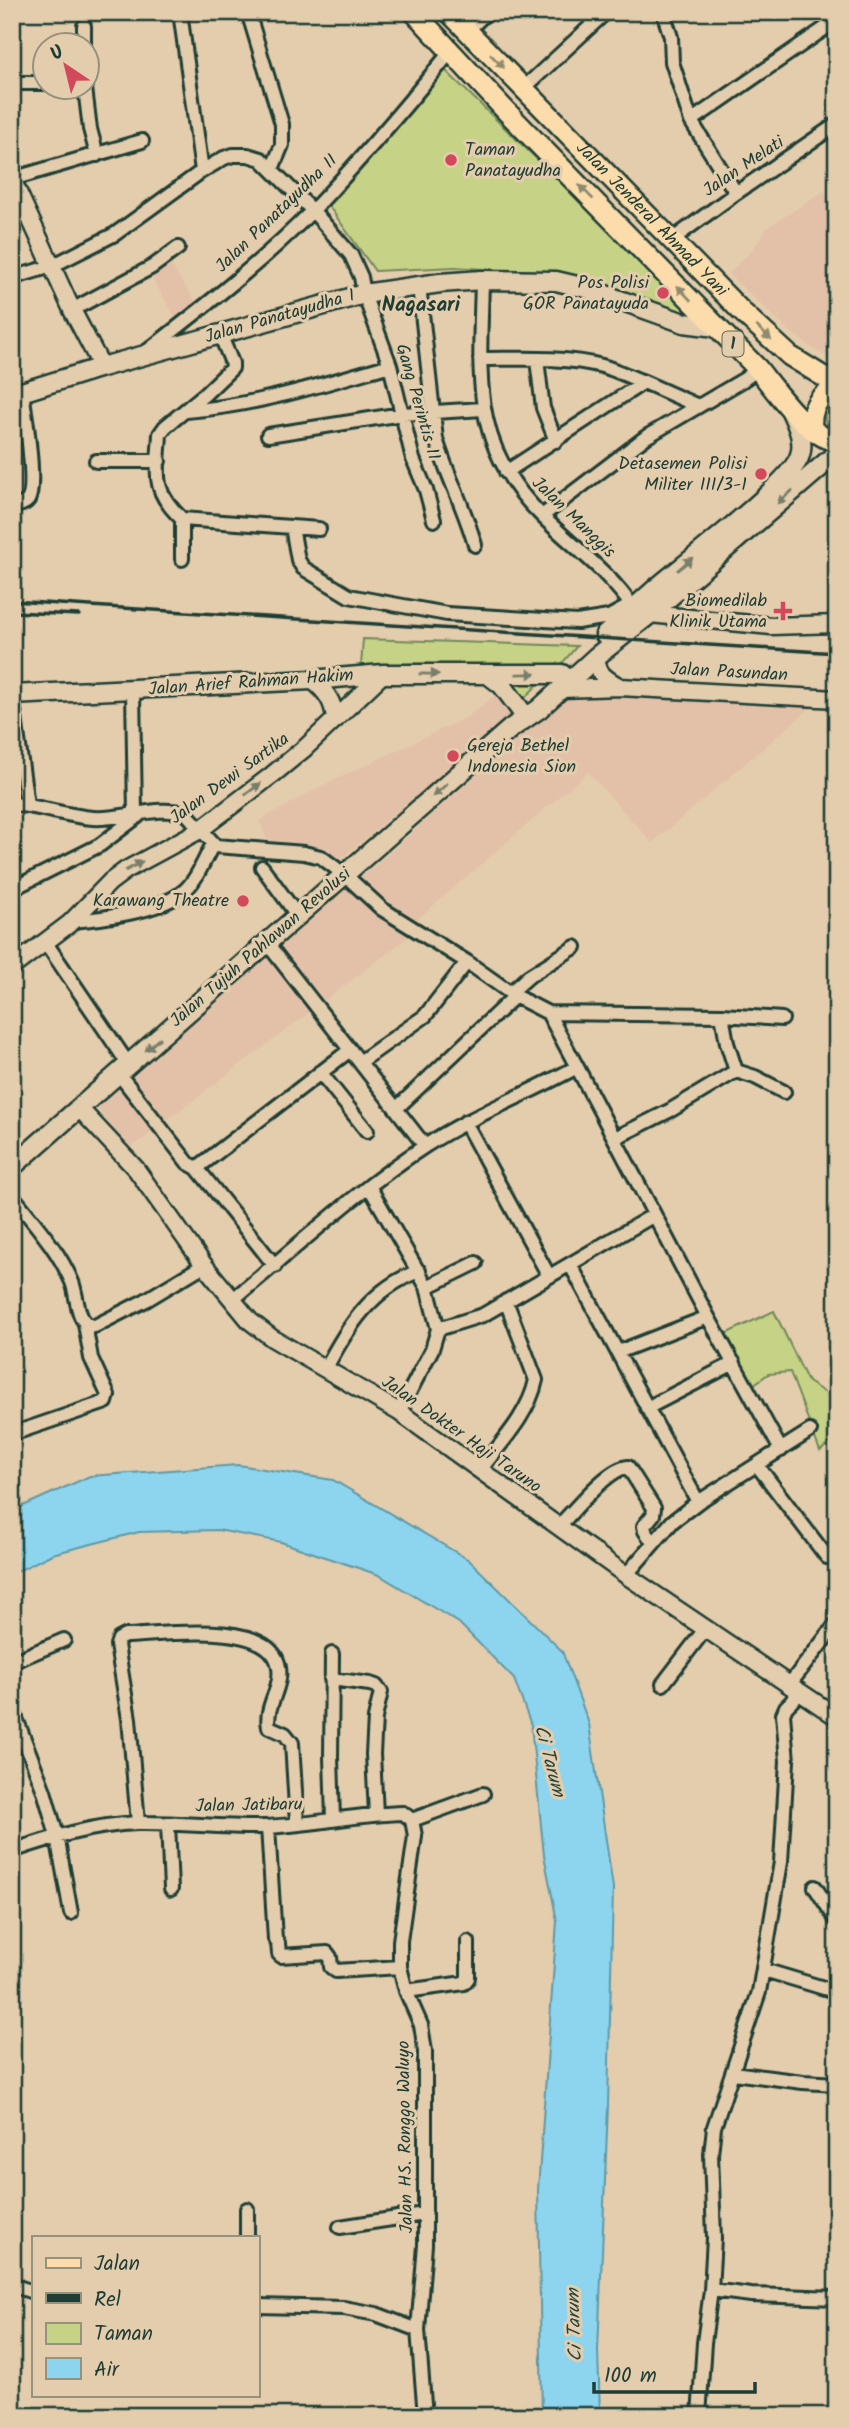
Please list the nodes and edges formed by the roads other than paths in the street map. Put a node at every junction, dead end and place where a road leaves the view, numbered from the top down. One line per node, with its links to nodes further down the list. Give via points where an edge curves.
1 (180, 12): 22 (street)
2 (248, 12): 21 (street, via 282,124 282,145)
3 (414, 12): 12 (main road, Jalan Jenderal Ahmad Yani / 1)
4 (449, 12): 10 (main road, Jalan Jenderal Ahmad Yani / 1)
5 (487, 12): 10 (street)
6 (606, 12): 15 (street)
7 (663, 12): 17 (street, via 672,62)
8 (837, 20): 17 (street)
9 (84, 26): 11 (street)
10 (467, 31): 15 (main road, Jalan Jenderal Ahmad Yani / 1, one-way to 15)
11 (84, 32)
12 (451, 51): 25 (street, Jalan Panatayudha II); 34 (main road, Jalan Jenderal Ahmad Yani / 1, one-way to 12)
13 (12, 83): 14 (street)
14 (32, 83)
15 (524, 88): 26 (main road, Jalan Jenderal Ahmad Yani / 1)
16 (87, 102): 20 (street)
17 (691, 121): 24 (street)
18 (837, 124): 24 (street, Jalan Melati)
19 (142, 141): 20 (street)
20 (97, 155): 23 (street)
21 (272, 169): 22 (street, via 261,159 233,155); 25 (street, Gang Perintis II)
22 (202, 171): 28 (street, via 115,234)
23 (12, 179): 28 (street)
24 (736, 193): 26 (street, Jalan Melati)
25 (313, 211): 32 (street, Gang Perintis II, via 351,255); 36 (street, Jalan Panatayudha II, via 222,293)
26 (673, 240): 43 (main road, Jalan Jenderal Ahmad Yani / 1, one-way to 43, via 790,356)
27 (178, 248): 33 (street)
28 (52, 266): 29 (street); 33 (street)
29 (12, 278)
30 (482, 280): 31 (main road, Jalan Panatayudha I); 34 (main road, Jalan Panatayudha I, via 556,281 684,323); 37 (street, Jalan Manggis)
31 (419, 286): 32 (main road, Jalan Panatayudha I); 48 (street)
32 (364, 294): 35 (main road, Jalan Panatayudha I); 39 (street, Gang Perintis II)
33 (72, 310): 40 (street)
34 (716, 327): 41 (main road, Jalan Jenderal Ahmad Yani / 1)
35 (220, 334): 36 (main road, Jalan Panatayudha I); 47 (street, via 232,369)
36 (141, 356): 40 (main road, Jalan Panatayudha I)
37 (480, 359): 38 (street); 46 (street, Jalan Manggis)
38 (537, 360): 42 (street, via 603,366); 52 (street, via 543,408)
39 (390, 365): 47 (street, via 248,401); 49 (street, Gang Perintis II)
40 (102, 367): 44 (main road, Jalan Panatayudha I)
41 (758, 369): 45 (street); 51 (main road, Jalan Jenderal Ahmad Yani / 1)
42 (644, 382): 45 (street); 52 (street)
43 (837, 387): 51 (main road, via 816,404)
44 (17, 394): 58 (street, via 31,466 29,498)
45 (698, 406): 59 (street, via 624,452)
46 (483, 409): 48 (street); 57 (street, Jalan Manggis)
47 (186, 411): 56 (street, via 161,431)
48 (432, 411): 49 (street); 64 (street, via 442,458)
49 (402, 414): 50 (street); 61 (street, Gang Perintis II)
50 (268, 435)
51 (807, 436): 53 (main road, Jalan Jenderal Ahmad Yani / 1); 66 (main road, Jalan Tujuh Pahlawan Revolusi, one-way to 51, via 650,593 794,468)
52 (556, 441): 57 (street)
53 (837, 442)
54 (837, 453): 66 (main road, Jalan Tujuh Pahlawan Revolusi, one-way to 66)
55 (96, 461): 56 (street)
56 (159, 461): 60 (street, via 161,496)
57 (506, 472): 59 (street, Jalan Manggis)
58 (12, 506)
59 (541, 516): 66 (street, Jalan Manggis)
60 (182, 519): 62 (street); 65 (street)
61 (434, 520)
62 (292, 527): 63 (street); 66 (street, via 303,568 349,596 447,614 577,622)
63 (318, 529)
64 (475, 545)
65 (182, 559)
66 (638, 609): 67 (street, via 771,626); 68 (main road, Jalan Tujuh Pahlawan Revolusi); 72 (main road, Jalan Tujuh Pahlawan Revolusi)
67 (837, 624)
68 (597, 656): 72 (main road, Jalan Tujuh Pahlawan Revolusi); 73 (street, via 600,674)
69 (383, 674): 70 (main road, Jalan Arief Rahman Hakim, one-way to 70); 71 (main road, Jalan Arief Rahman Hakim); 78 (street, Jalan Dewi Sartika)
70 (489, 675): 72 (main road, Jalan Arief Rahman Hakim, one-way to 72); 77 (main road)
71 (312, 680): 74 (main road, Jalan Arief Rahman Hakim); 78 (street, via 330,697)
72 (562, 681): 73 (street, Jalan Pasundan); 77 (main road, Jalan Tujuh Pahlawan Revolusi); 80 (main road, Jalan Tujuh Pahlawan Revolusi, via 532,714)
73 (620, 687): 76 (street, Jalan Pasundan)
74 (133, 690): 75 (main road, Jalan Arief Rahman Hakim); 83 (street)
75 (12, 695): 79 (street)
76 (837, 699)
77 (522, 712): 80 (main road, Jalan Tujuh Pahlawan Revolusi)
78 (335, 720): 84 (street, Jalan Dewi Sartika, one-way to 78)
79 (14, 727): 82 (street)
80 (510, 729): 87 (main road, Jalan Tujuh Pahlawan Revolusi, one-way to 87)
81 (12, 804): 82 (street)
82 (27, 805): 83 (street, via 92,818)
83 (138, 815): 84 (street, via 186,813); 88 (street, via 100,845)
84 (196, 832): 85 (street); 90 (street, Jalan Dewi Sartika, one-way to 84, via 126,870)
85 (213, 844): 87 (street, via 321,857); 90 (street, via 192,882 176,897 138,910)
86 (262, 866): 89 (street)
87 (340, 879): 89 (main road, Jalan Tujuh Pahlawan Revolusi); 94 (street)
88 (12, 889)
89 (297, 915): 92 (main road, Jalan Tujuh Pahlawan Revolusi)
90 (72, 921): 91 (street, Jalan Dewi Sartika)
91 (46, 943): 95 (street, Jalan Dewi Sartika); 103 (street)
92 (267, 943): 100 (street); 103 (main road, Jalan Tujuh Pahlawan Revolusi, one-way to 103)
93 (575, 947): 96 (street, via 529,976)
94 (467, 962): 96 (street); 101 (street, via 425,1016)
95 (12, 967)
96 (512, 994): 97 (street); 107 (street)
97 (548, 1013): 98 (street); 102 (street)
98 (722, 1015): 99 (street); 104 (street)
99 (782, 1019)
100 (350, 1050): 101 (street); 105 (street)
101 (360, 1062): 107 (street)
102 (577, 1068): 109 (street); 111 (street)
103 (124, 1069): 108 (main road, Jalan Tujuh Pahlawan Revolusi); 114 (street, via 188,1163)
104 (736, 1071): 106 (street); 111 (street)
105 (320, 1072): 110 (street); 114 (street)
106 (784, 1092)
107 (397, 1108): 112 (street)
108 (80, 1109): 113 (main road, Jalan Tujuh Pahlawan Revolusi); 120 (street, Jalan Dokter Haji Taruno, via 136,1169)
109 (465, 1122): 112 (street); 123 (street)
110 (367, 1131)
111 (615, 1138): 117 (street)
112 (425, 1146): 115 (street)
113 (12, 1167)
114 (197, 1168): 121 (street)
115 (370, 1188): 121 (street); 122 (street)
116 (12, 1195): 128 (street, via 65,1265)
117 (654, 1214): 119 (street); 127 (street)
118 (476, 1263): 124 (street)
119 (570, 1264): 123 (street); 130 (street)
120 (204, 1265): 125 (street, Jalan Dokter Haji Taruno); 128 (street, via 122,1313 95,1326)
121 (275, 1266): 125 (street)
122 (419, 1271): 124 (street); 132 (street, via 366,1304)
123 (549, 1276): 126 (street)
124 (427, 1287): 129 (street)
125 (232, 1300): 132 (street, Jalan Dokter Haji Taruno, via 272,1338)
126 (506, 1301): 129 (street, via 483,1315); 139 (street, via 536,1380 517,1421)
127 (708, 1317): 130 (street); 131 (street)
128 (85, 1324): 136 (street, via 91,1358 108,1395 106,1402)
129 (438, 1329): 134 (street)
130 (618, 1352): 133 (street)
131 (734, 1363): 133 (street); 137 (street)
132 (325, 1370): 134 (street, Jalan Dokter Haji Taruno)
133 (647, 1408): 140 (street)
134 (399, 1412): 139 (street, Jalan Dokter Haji Taruno)
135 (810, 1431): 137 (street)
136 (12, 1434)
137 (781, 1450): 138 (street)
138 (757, 1465): 140 (street); 143 (street)
139 (480, 1470): 141 (street, Jalan Dokter Haji Taruno)
140 (698, 1502): 142 (street)
141 (558, 1527): 142 (street, via 599,1485 628,1466 654,1508 644,1526); 144 (street, Jalan Dokter Haji Taruno)
142 (653, 1542): 144 (street)
143 (827, 1557)
144 (626, 1575): 146 (street, Jalan Dokter Haji Taruno)
145 (837, 1623): 152 (street)
146 (706, 1628): 151 (street); 152 (street, Jalan Dokter Haji Taruno)
147 (64, 1640): 149 (street)
148 (332, 1654): 150 (street)
149 (12, 1662)
150 (331, 1679): 156 (street, via 380,1689 373,1754); 157 (street)
151 (663, 1684)
152 (795, 1689): 154 (street, Jalan Dokter Haji Taruno); 171 (street, via 783,1714 787,1761 783,1836)
153 (12, 1708): 163 (street)
154 (837, 1717)
155 (483, 1794): 158 (street)
156 (376, 1814): 157 (street, Jalan Jatibaru); 158 (street, Jalan Jatibaru, via 403,1812)
157 (333, 1819): 161 (street, Jalan Jatibaru)
158 (412, 1820): 170 (street, Jalan HS. Ronggo Waluyo, via 415,1836)
159 (138, 1823): 160 (street, Jalan Jatibaru); 161 (street, via 117,1644 125,1636 211,1632 245,1636 271,1651 278,1661 268,1727 285,1734 292,1743); 163 (street, Jalan Jatibaru)
160 (168, 1824): 162 (street, Jalan Jatibaru); 166 (street)
161 (298, 1824): 162 (street, Jalan Jatibaru)
162 (268, 1827): 170 (street, via 279,1954 327,1953 336,1971)
163 (57, 1836): 164 (street, Jalan Jatibaru); 167 (street)
164 (12, 1851)
165 (815, 1887): 168 (street)
166 (171, 1889)
167 (71, 1913)
168 (837, 1921)
169 (468, 1942): 172 (street, via 464,1983)
170 (400, 1967): 172 (street, Jalan HS. Ronggo Waluyo)
171 (764, 1970): 173 (street); 174 (street)
172 (406, 1991): 177 (street, Jalan HS. Ronggo Waluyo, via 421,2025 425,2051)
173 (834, 1991)
174 (733, 2073): 175 (street); 181 (street, via 712,2141)
175 (837, 2084)
176 (247, 2209): 179 (street)
177 (424, 2214): 178 (street); 185 (street, Jalan HS. Ronggo Waluyo)
178 (340, 2227)
179 (247, 2236)
180 (12, 2285): 182 (street)
181 (711, 2290): 183 (street); 187 (street)
182 (32, 2292)
183 (837, 2298)
184 (259, 2306): 185 (street, via 344,2308)
185 (418, 2330): 186 (street, Jalan HS. Ronggo Waluyo)
186 (425, 2416)
187 (699, 2416)

